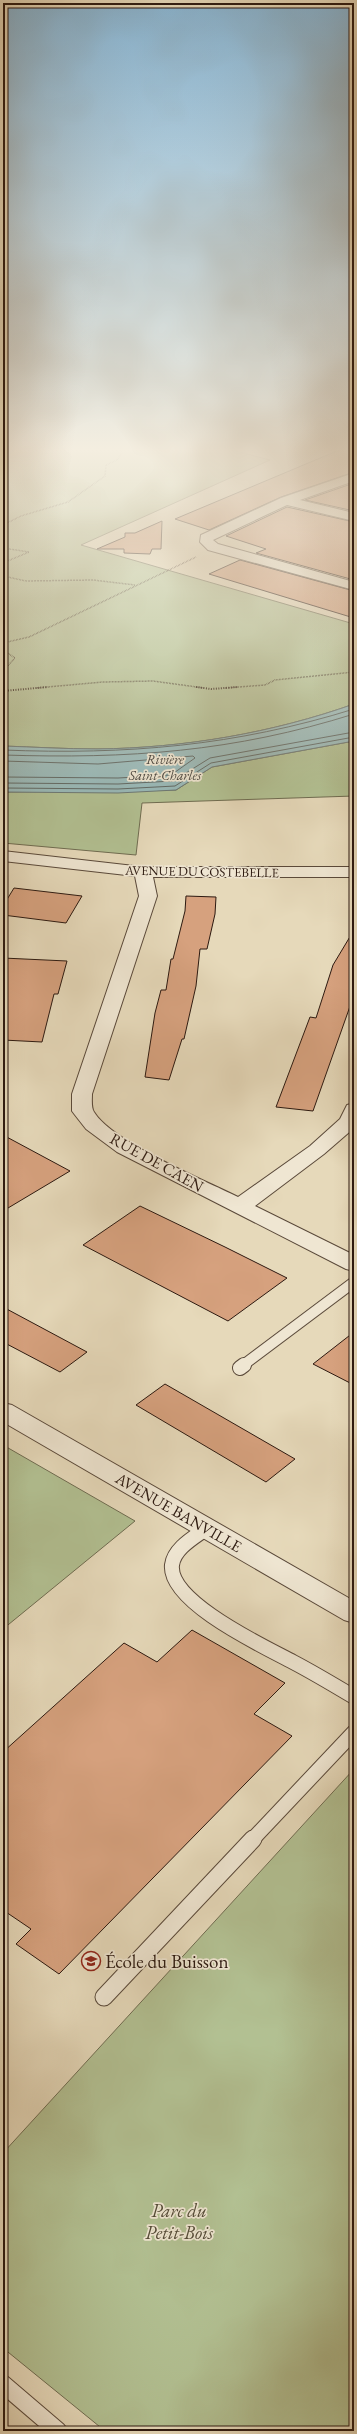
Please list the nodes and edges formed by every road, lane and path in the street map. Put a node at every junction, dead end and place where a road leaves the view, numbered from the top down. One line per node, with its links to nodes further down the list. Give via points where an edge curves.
1 (186, 562): 4 (path)
2 (265, 562): 5 (street)
3 (3, 576): 4 (path, via 26,581 93,580)
4 (135, 585): 6 (path, via 28,637)
5 (354, 586)
6 (3, 643)
7 (3, 650): 8 (path, via 14,658)
8 (3, 671)
9 (354, 672): 10 (path, via 211,689 153,681 103,682)
10 (3, 691)
11 (3, 856): 12 (street, AVENUE DU COSTEBELLE)
12 (143, 872): 13 (street, AVENUE DU COSTEBELLE); 15 (street, RUE DE CAEN, via 148,896 82,1094 82,1111 93,1125 124,1148)
13 (354, 872)
14 (354, 1109): 15 (street, via 349,1122 317,1150)
15 (239, 1207): 16 (street, RUE DE CAEN)
16 (354, 1264)
17 (354, 1282): 18 (lane)
18 (240, 1368)
19 (3, 1411): 20 (street, AVENUE BANVILLE)
20 (207, 1528): 21 (street, AVENUE BANVILLE); 22 (lane, via 176,1556 172,1566 173,1575 181,1589 194,1603 220,1622)
21 (354, 1613)
22 (354, 1697)
23 (354, 1732): 24 (lane)
24 (104, 1997)
25 (3, 2384): 26 (lane)
26 (58, 2431)

